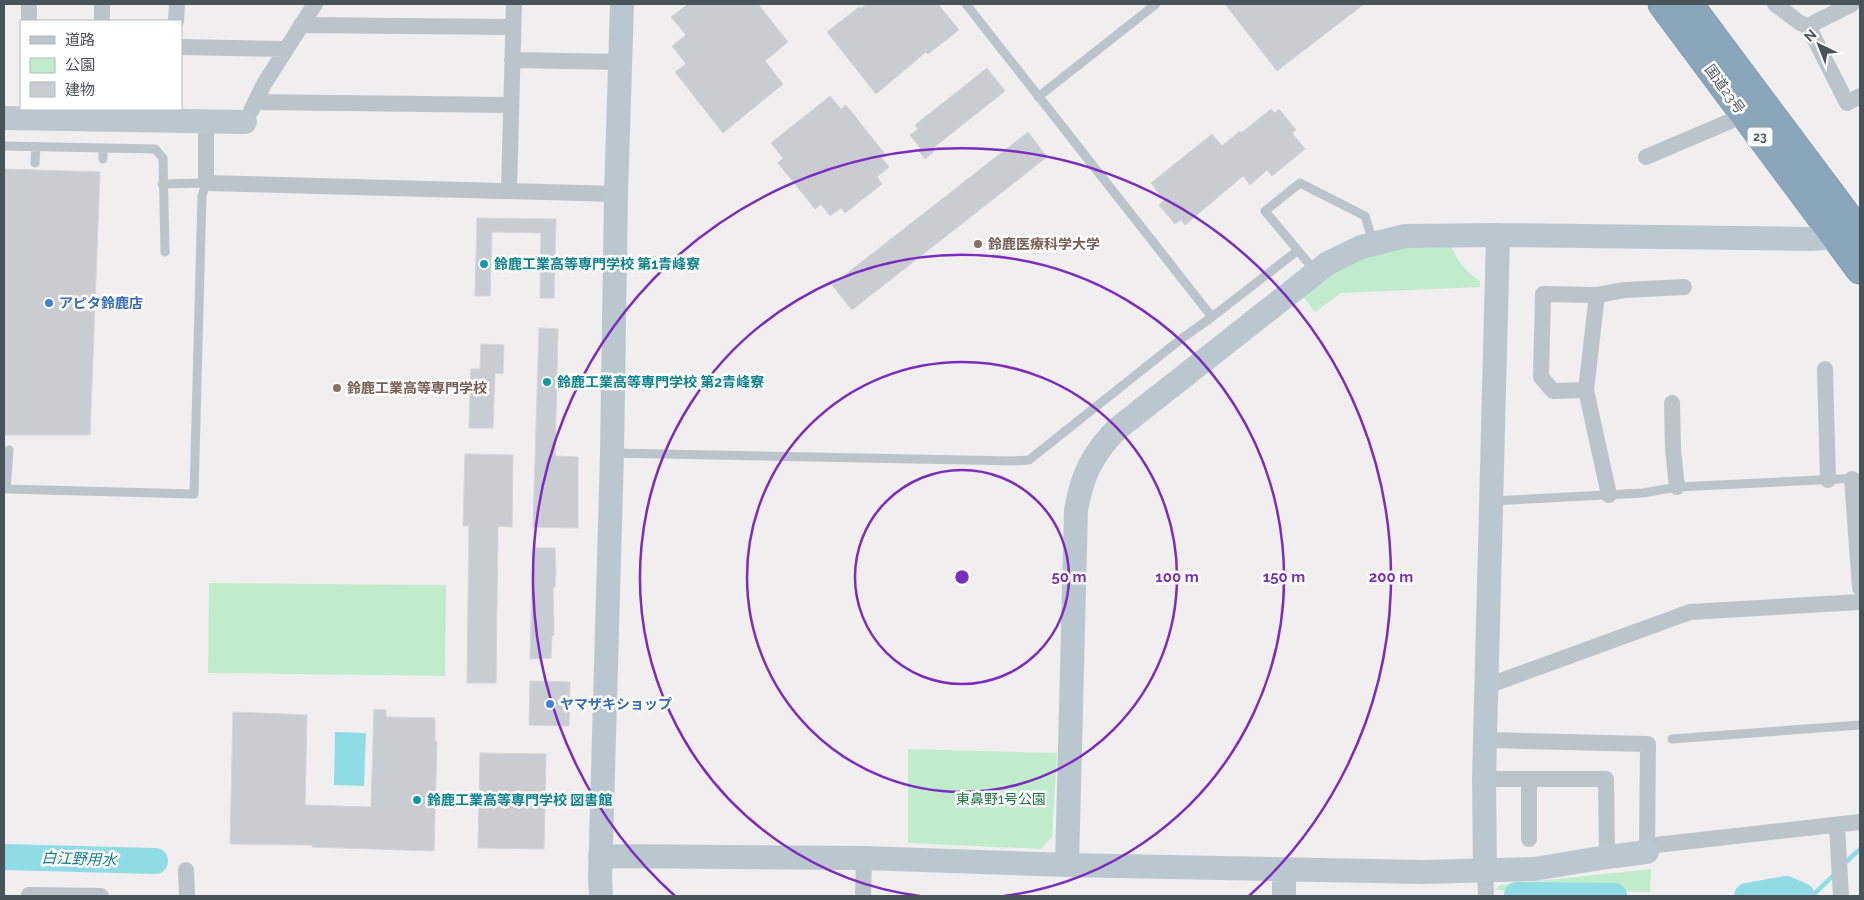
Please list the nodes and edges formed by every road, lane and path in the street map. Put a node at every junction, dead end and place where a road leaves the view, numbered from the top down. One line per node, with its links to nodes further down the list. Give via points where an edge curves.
1 (29, 4): 13 (street)
2 (102, 4): 14 (street)
3 (177, 4): 15 (street)
4 (315, 4): 16 (street)
5 (514, 4): 18 (street)
6 (622, 4): 22 (street)
7 (966, 4): 24 (lane)
8 (1156, 4): 24 (lane)
9 (1662, 4): 43 (highway, 国道23号 / 23)
10 (1689, 4): 43 (highway, 国道23号 / 23)
11 (1775, 4): 17 (street)
12 (1852, 4): 17 (street)
13 (29, 20)
14 (102, 20)
15 (176, 20)
16 (301, 25): 18 (street); 20 (street)
17 (1808, 26): 23 (street, via 1847,103)
18 (513, 27): 21 (street)
19 (182, 47): 20 (street)
20 (285, 49): 26 (street)
21 (512, 60): 22 (street); 25 (street)
22 (620, 62): 42 (street)
23 (1860, 96)
24 (1038, 97): 52 (lane)
25 (511, 105): 26 (street); 41 (street)
26 (250, 112): 32 (street)
27 (27, 114): 28 (street); 30 (street)
28 (100, 114): 29 (street)
29 (174, 115): 32 (street)
30 (4, 118)
31 (1733, 120): 36 (street)
32 (206, 121): 39 (street)
33 (4, 146): 34 (lane)
34 (36, 147): 35 (lane); 38 (lane)
35 (104, 148): 37 (lane); 40 (lane, via 155,149 163,158)
36 (1646, 158)
37 (103, 159)
38 (35, 163)
39 (206, 183): 40 (lane); 41 (street); 61 (lane, via 202,196 194,494)
40 (162, 184): 47 (lane)
41 (509, 190): 42 (street)
42 (616, 194): 57 (street)
43 (1849, 230): 44 (street, via 1811,238); 48 (highway, 国道23号 / 23)
44 (1498, 235): 45 (street, via 1405,236); 63 (street)
45 (1373, 243): 46 (lane, via 1365,216 1300,183 1265,211); 49 (street, via 1338,257)
46 (1297, 251): 49 (lane); 52 (lane)
47 (165, 252)
48 (1860, 270)
49 (1316, 272): 79 (street, via 1117,429 1096,452 1086,473 1076,510)
50 (1684, 287): 51 (street)
51 (1597, 295): 54 (street); 54 (street, via 1543,294 1541,376 1553,391)
52 (1212, 317): 57 (lane, via 1035,456 1024,461)
53 (1825, 369): 59 (street)
54 (1586, 390): 62 (street)
55 (1672, 402): 60 (street, via 1672,449)
56 (9, 450): 61 (lane)
57 (612, 453): 76 (street)
58 (1856, 478): 59 (lane); 64 (street)
59 (1828, 480): 60 (lane)
60 (1677, 487): 62 (lane)
61 (5, 488)
62 (1609, 495): 63 (lane)
63 (1491, 501): 66 (street)
64 (1860, 588)
65 (1860, 602): 66 (street, via 1690,612)
66 (1487, 686): 69 (street)
67 (1860, 725): 68 (lane)
68 (1672, 738)
69 (1486, 740): 70 (street); 75 (street, via 1648,744)
70 (1484, 779): 71 (street); 82 (street)
71 (1530, 780): 74 (street); 77 (street, via 1606,779)
72 (1860, 822): 73 (street)
73 (1837, 826): 75 (street); 83 (street)
74 (1529, 839)
75 (1647, 849): 77 (street)
76 (600, 856): 78 (street); 87 (street)
77 (1607, 857): 82 (street, via 1534,869)
78 (864, 858): 79 (street); 88 (street)
79 (1067, 865): 80 (street)
80 (1284, 869): 82 (street); 89 (street)
81 (186, 870): 86 (street)
82 (1485, 870): 90 (street)
83 (1841, 890)
84 (29, 895): 85 (street)
85 (101, 896)
86 (187, 896)
87 (601, 896)
88 (863, 896)
89 (1284, 896)
90 (1486, 896)

